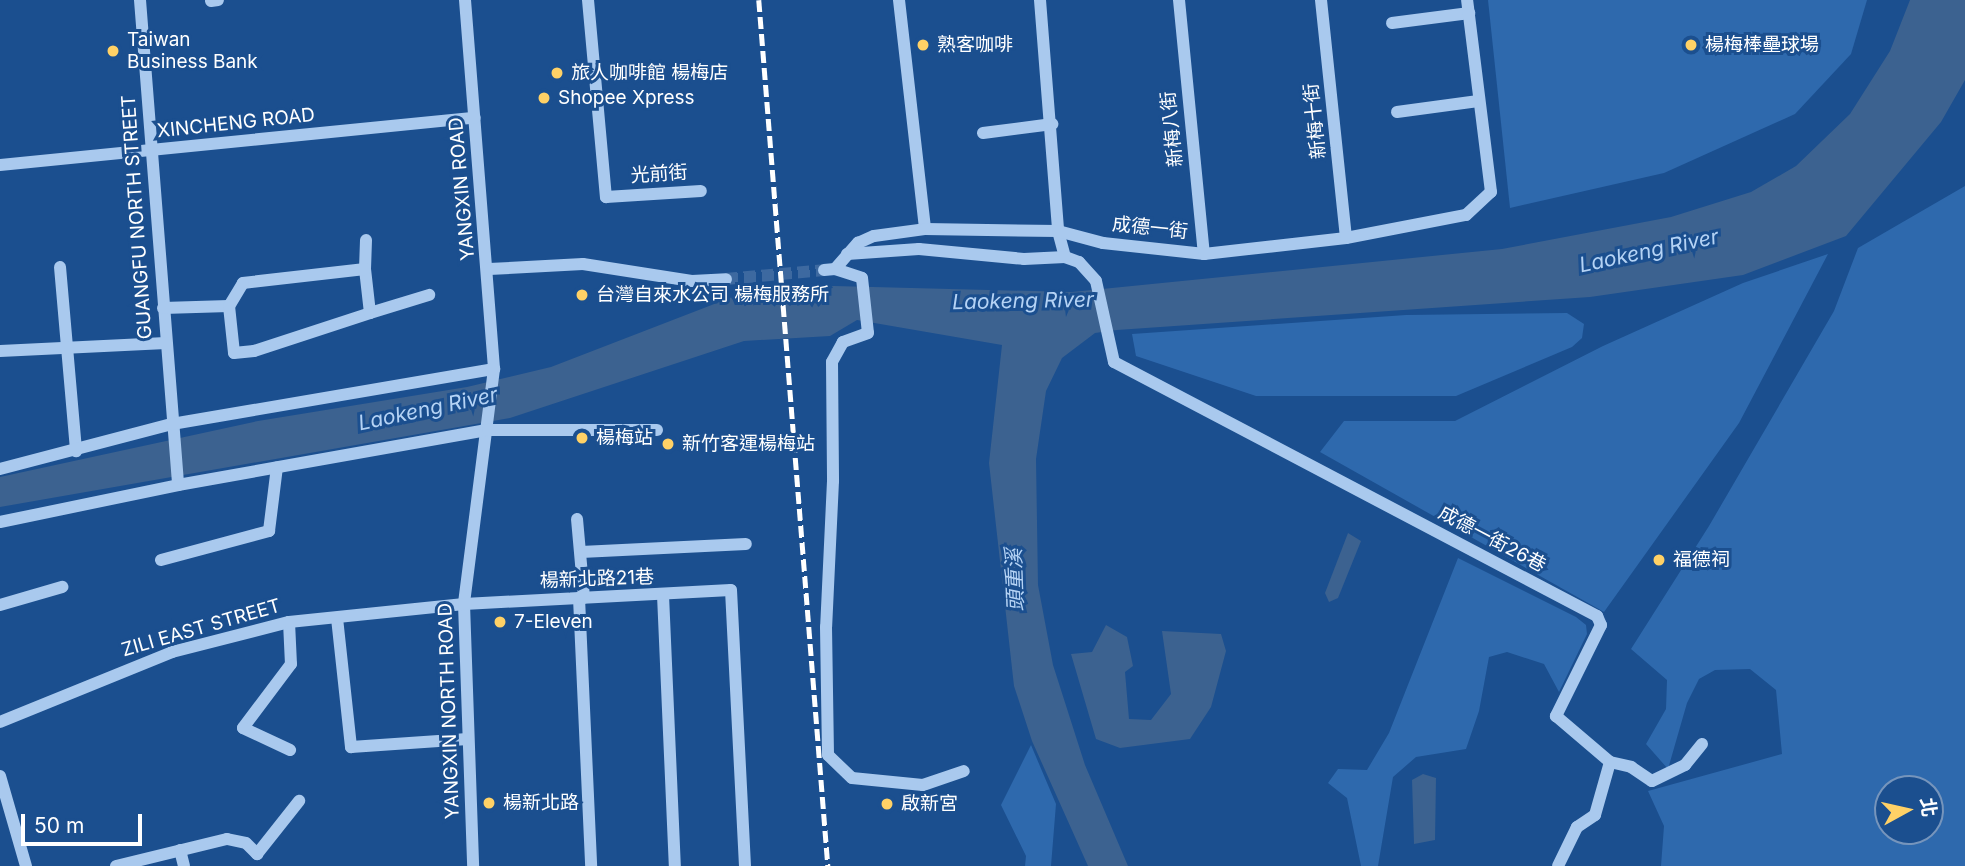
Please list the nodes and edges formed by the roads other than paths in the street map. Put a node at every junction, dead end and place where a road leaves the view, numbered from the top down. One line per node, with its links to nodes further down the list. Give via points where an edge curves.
1 (140, 0): 15 (street, GUANGFU NORTH STREET)
2 (465, 0): 12 (street, YANGXIN ROAD)
3 (588, 0): 17 (street, 光前街, via 606,197)
4 (899, 0): 18 (street)
5 (1040, 0): 13 (street)
6 (1178, 0): 23 (street, 新梅八街)
7 (1321, 0): 20 (street, 新梅十街)
8 (1468, 6): 9 (street); 10 (street)
9 (1392, 23)
10 (1478, 101): 11 (street); 20 (street, 成德一街, via 1491,192 1481,204 1466,215)
11 (1397, 112)
12 (475, 118): 15 (street, XINCHENG ROAD); 27 (street, YANGXIN ROAD)
13 (1052, 124): 14 (street); 19 (street)
14 (983, 133)
15 (151, 150): 16 (street, XINCHENG ROAD); 31 (street, GUANGFU NORTH STREET)
16 (0, 165)
17 (701, 191)
18 (925, 229): 19 (street, 成德一街); 22 (street, 成德一街, via 874,236)
19 (1058, 231): 23 (street, 成德一街, via 1103,243); 24 (street)
20 (1346, 238): 23 (street, 成德一街)
21 (366, 240): 26 (street)
22 (847, 254): 24 (street, via 919,248 1024,259); 61 (street, 成德一街, via 829,269 862,278 868,333 843,342 832,362 828,755 852,778 923,785)
23 (1204, 254)
24 (1065, 257): 60 (street, 成德一街26巷, via 1079,262 1096,281 1114,362 1597,616 1601,625 1556,716)
25 (60, 267): 34 (street)
26 (365, 269): 30 (street, via 243,283); 32 (street)
27 (489, 269): 28 (street, via 583,264 692,281); 36 (street, YANGXIN ROAD)
28 (726, 279)
29 (429, 295): 32 (street)
30 (229, 306): 31 (street); 32 (street, via 234,353 254,351)
31 (163, 308): 33 (street, GUANGFU NORTH STREET)
32 (370, 313)
33 (166, 343): 34 (street); 37 (street, GUANGFU NORTH STREET)
34 (67, 348): 35 (street); 40 (street)
35 (0, 351)
36 (494, 372): 37 (street); 38 (street, YANGXIN ROAD)
37 (172, 428): 40 (street); 43 (street, GUANGFU NORTH STREET)
38 (488, 430): 39 (street); 41 (street); 52 (street, YANGXIN NORTH ROAD)
39 (657, 430)
40 (76, 451): 42 (street)
41 (277, 467): 43 (street); 48 (street, via 269,531)
42 (0, 469)
43 (178, 480): 45 (street)
44 (577, 519): 47 (street)
45 (0, 522)
46 (746, 544): 47 (street)
47 (581, 552): 51 (street)
48 (161, 559)
49 (62, 587): 53 (street)
50 (663, 595): 51 (street, 楊新北路21巷); 71 (street); 72 (street, 楊新北路21巷, via 731,590)
51 (582, 598): 52 (street, 楊新北路21巷); 70 (street)
52 (464, 604): 54 (street, ZILI EAST STREET); 57 (street, YANGXIN NORTH ROAD)
53 (0, 605)
54 (337, 618): 55 (street, ZILI EAST STREET); 57 (street, via 351,747)
55 (289, 622): 56 (street, ZILI EAST STREET, via 172,652); 59 (street, via 292,664 243,728)
56 (0, 722)
57 (468, 739): 69 (street, YANGXIN NORTH ROAD)
58 (1702, 744): 60 (street, via 1685,765 1652,781 1631,767)
59 (290, 750)
60 (1610, 762): 73 (street, via 1595,815 1577,827)
61 (964, 771)
62 (0, 776): 66 (street)
63 (299, 801): 65 (street)
64 (180, 850): 65 (street, via 227,839 246,843); 67 (street); 68 (street)
65 (258, 860)
66 (26, 866)
67 (117, 866)
68 (184, 866)
69 (473, 866)
70 (591, 866)
71 (675, 866)
72 (745, 866)
73 (1558, 866)

